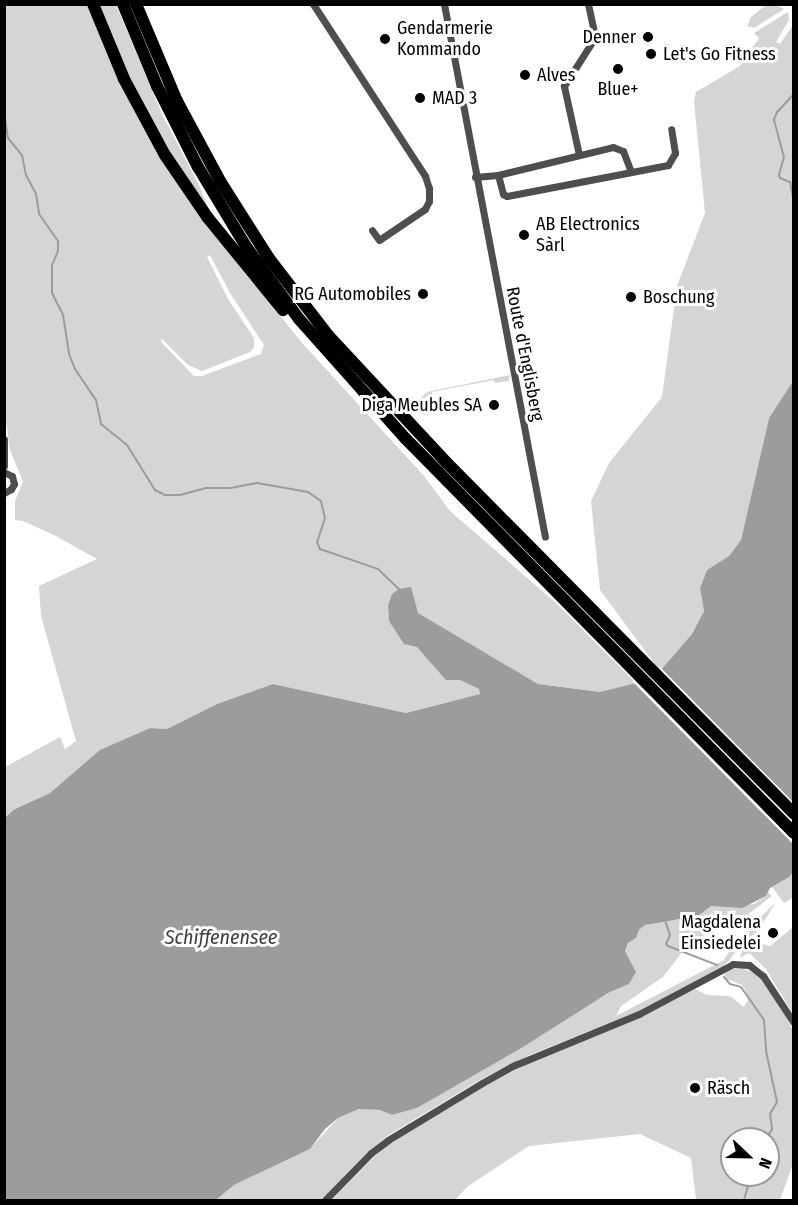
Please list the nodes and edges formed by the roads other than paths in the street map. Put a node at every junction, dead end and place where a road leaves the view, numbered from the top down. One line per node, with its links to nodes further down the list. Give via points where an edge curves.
1 (93, 4): 13 (highway, via 117,65 155,139 197,203 276,303)
2 (123, 4): 13 (highway, via 166,107 221,207 285,301)
3 (313, 4): 12 (street, via 429,188 429,201 424,209 378,240)
4 (444, 4): 11 (street, Route d'Englisberg)
5 (588, 4): 8 (street, via 594,32 592,42 564,86)
6 (139, 9): 19 (highway, via 177,101 208,161 294,293 381,396)
7 (671, 129): 9 (street, via 675,153 668,165)
8 (579, 155): 9 (street, via 613,147 623,151); 10 (street)
9 (631, 172): 10 (street, via 507,196)
10 (498, 175): 11 (street)
11 (475, 177): 18 (street, Route d'Englisberg)
12 (372, 230)
13 (346, 375): 20 (highway, via 420,455)
14 (4, 439): 15 (street)
15 (4, 466)
16 (4, 472): 17 (street, via 12,476 14,484)
17 (4, 493)
18 (545, 537)
19 (794, 814)
20 (794, 833)
21 (794, 1023): 22 (street, via 762,976 749,965 733,964 639,1014 482,1083 388,1140)
22 (325, 1200)

